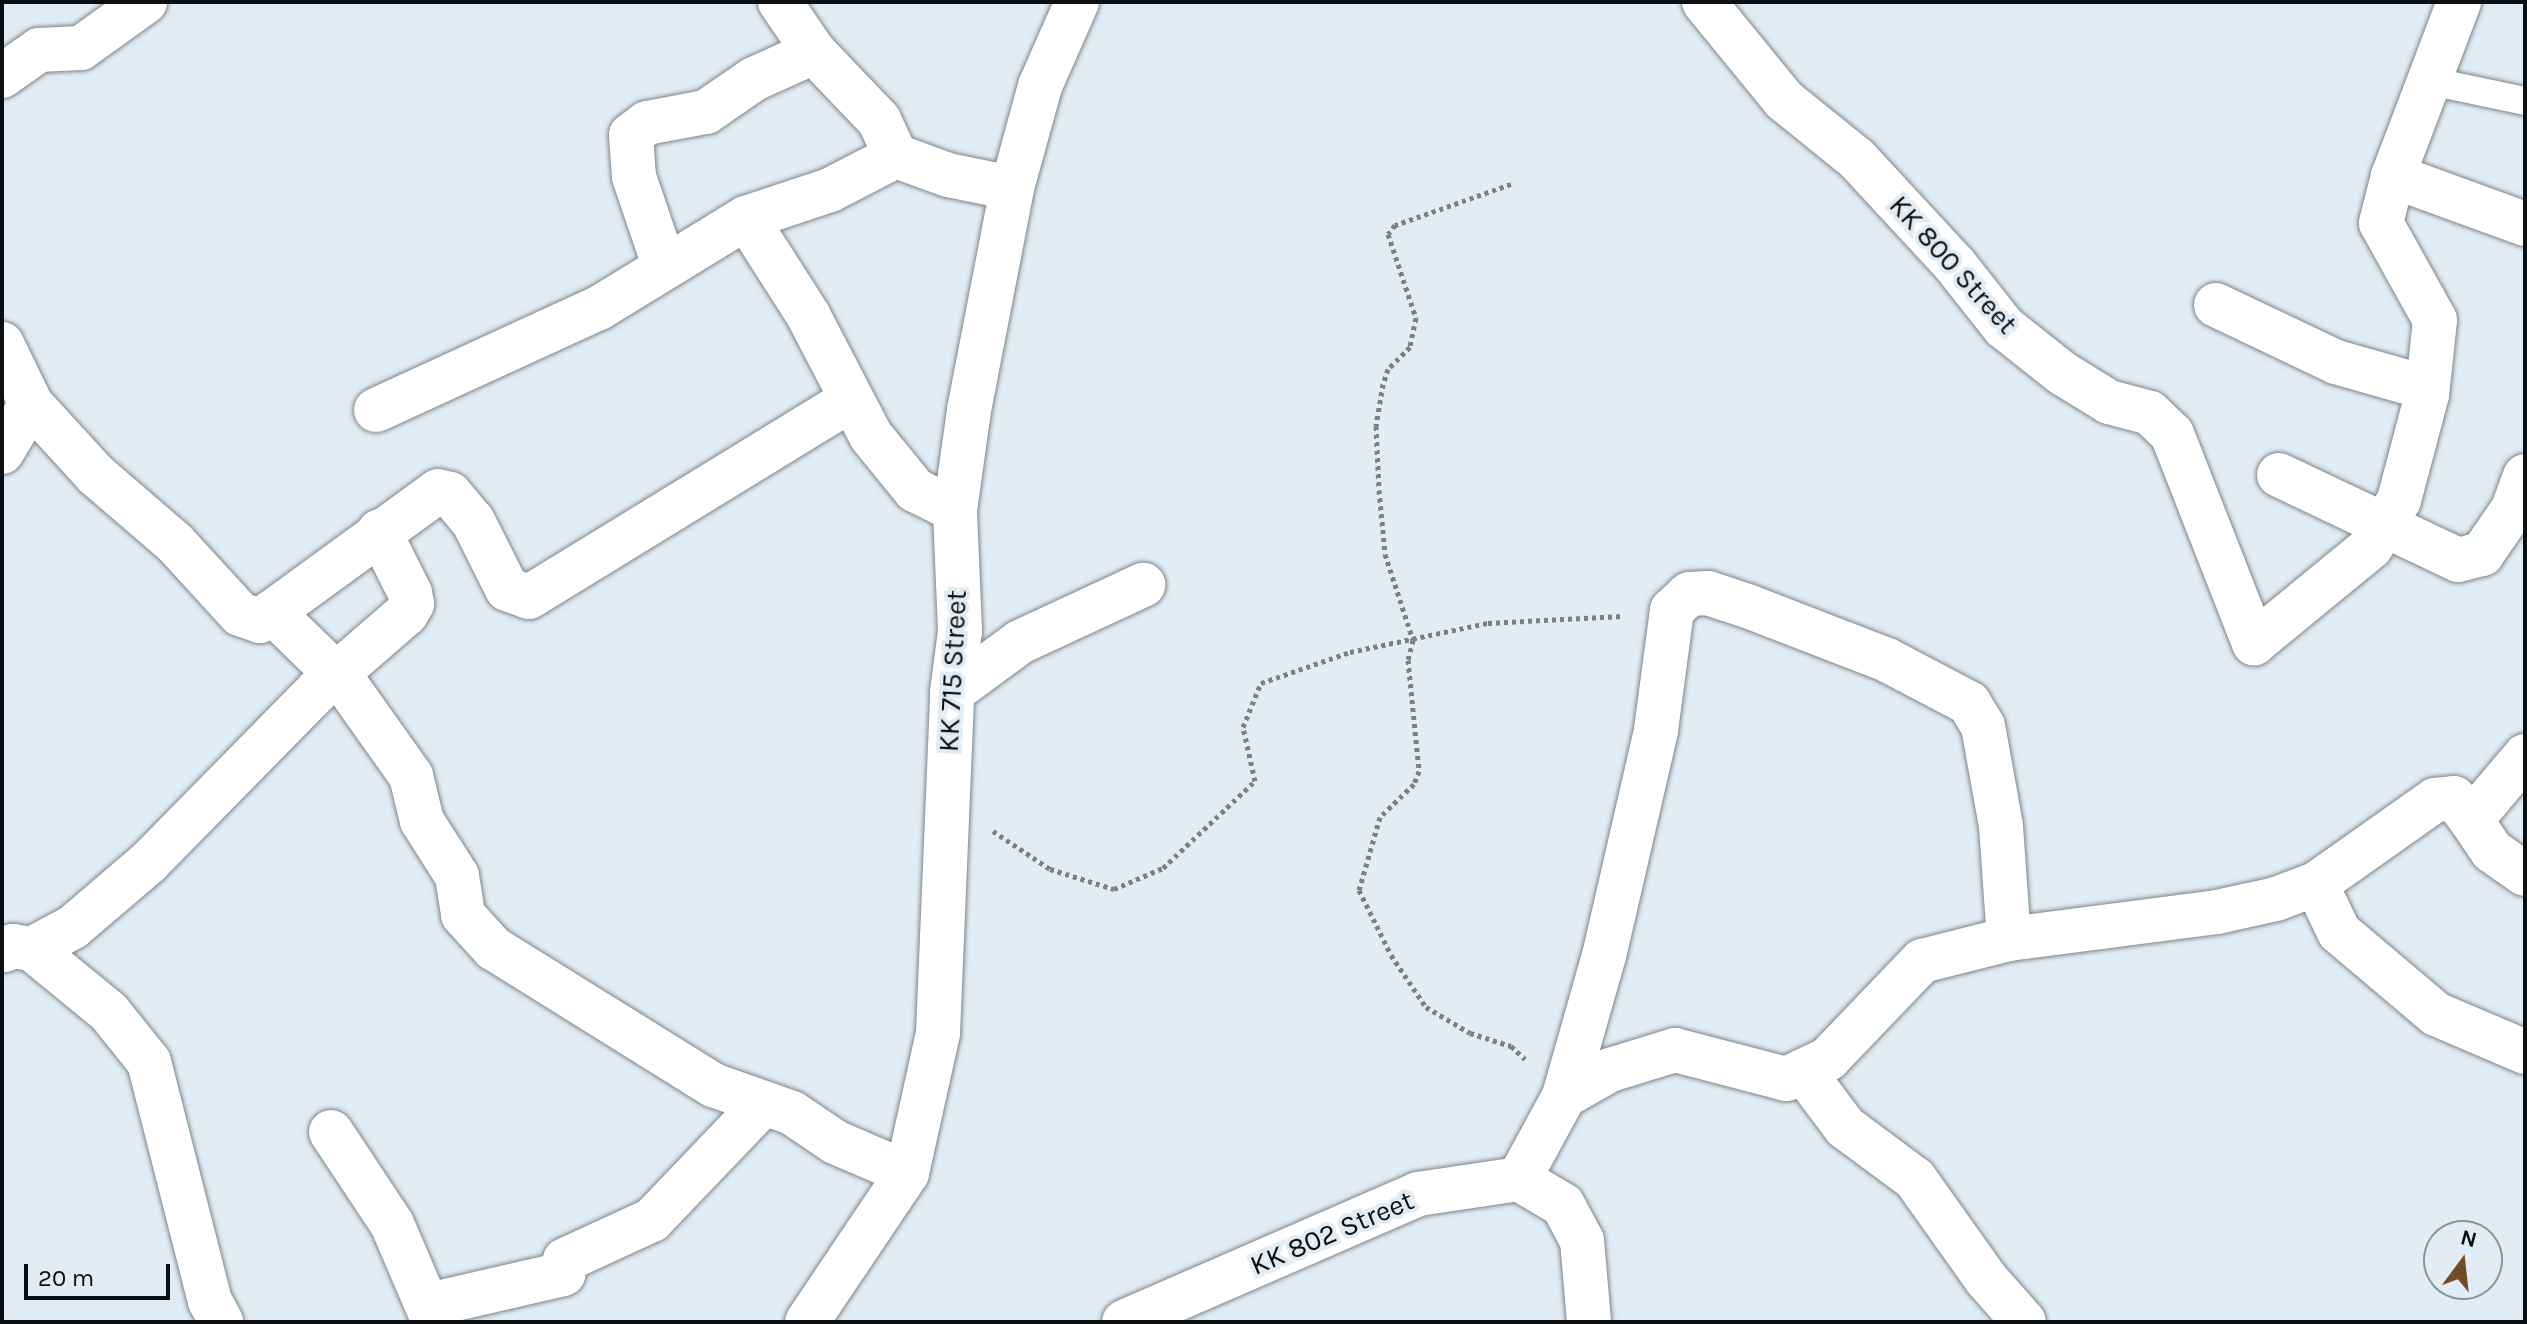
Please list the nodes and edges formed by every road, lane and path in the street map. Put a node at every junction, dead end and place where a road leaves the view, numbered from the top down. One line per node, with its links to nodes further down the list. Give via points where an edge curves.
1 (145, 2): 7 (street, via 81,48 39,50)
2 (780, 2): 6 (street)
3 (1077, 2): 13 (street, KK 715 Street, via 1040,86)
4 (1704, 2): 27 (street, KK 800 Street, via 1784,100 1856,158 2004,327 2062,373 2109,402 2150,413 2172,434 2254,643 2371,547)
5 (2459, 2): 8 (street)
6 (814, 52): 10 (street, via 879,120); 16 (street, via 754,79 706,112 647,123 631,135 634,177)
7 (2, 76)
8 (2430, 81): 9 (lane); 11 (street)
9 (2525, 101)
10 (896, 156): 13 (street, via 948,175); 14 (street, via 830,190)
11 (2393, 176): 15 (street); 19 (street, via 2381,223 2435,320)
12 (1511, 184): 32 (path, via 1395,225 1388,234 1416,318 1410,347 1388,369 1383,384 1376,426 1379,490 1385,554)
13 (1012, 188): 26 (street, KK 715 Street)
14 (746, 218): 16 (street); 20 (street, via 808,315)
15 (2525, 224)
16 (664, 265): 22 (street, via 586,314)
17 (2216, 305): 19 (street, via 2336,362)
18 (2, 344): 21 (street)
19 (2427, 388): 27 (street, via 2399,500)
20 (850, 400): 26 (street, via 915,490); 28 (street, via 529,597 507,589 473,521 450,494 438,491)
21 (31, 404): 23 (street); 31 (street, via 96,475 175,543 240,614 260,621)
22 (376, 410)
23 (2, 452)
24 (2279, 475): 27 (street)
25 (2521, 500): 27 (street, via 2482,554 2458,560)
26 (955, 510): 34 (street, KK 715 Street, via 960,631)
27 (2385, 523)
28 (379, 531): 31 (street); 33 (street, via 412,604)
29 (1143, 585): 34 (street, via 1020,642)
30 (1672, 610): 32 (path, via 1488,623); 40 (street, via 1689,594 1708,593 1887,660 1969,703 1983,726 2001,826); 44 (street, via 1656,730 1604,956)
31 (272, 612): 33 (street)
32 (1413, 640): 36 (path, via 1350,652 1261,683 1243,727 1255,781 1163,868 1114,889 1050,869); 44 (path, via 1408,660 1419,771 1414,784 1380,817 1359,890 1391,955 1426,1007 1470,1033 1511,1046)
33 (337, 673): 41 (street, via 149,862 73,927); 45 (street, via 411,776 422,821 457,876 463,915 493,948 529,974 620,1023 660,1055 713,1085)
34 (952, 692): 36 (street, KK 715 Street)
35 (2525, 756): 37 (street)
36 (947, 800): 47 (street, KK 715 Street, via 938,1033)
37 (2471, 820): 38 (street, via 2492,851); 39 (street, via 2454,798 2435,800)
38 (2525, 874)
39 (2316, 884): 40 (street, via 2217,912); 42 (street, via 2339,932 2436,1014)
40 (2009, 939): 43 (street, via 1922,961 1828,1059)
41 (17, 951): 50 (street, via 109,1012 149,1062 210,1301)
42 (2525, 1052)
43 (1803, 1071): 44 (street, via 1786,1079 1675,1050 1610,1070); 54 (street, via 1845,1127 1915,1179 1986,1279)
44 (1564, 1096): 48 (street)
45 (763, 1104): 47 (street); 49 (street, via 652,1220 565,1260 563,1274)
46 (331, 1132): 49 (street, via 392,1224)
47 (907, 1173): 51 (street, KK 715 Street)
48 (1519, 1179): 52 (street, KK 802 Street, via 1418,1194); 53 (street, via 1563,1205 1582,1240)
49 (432, 1314)
50 (221, 1322)
51 (807, 1322)
52 (1124, 1322)
53 (1589, 1322)
54 (2024, 1322)

